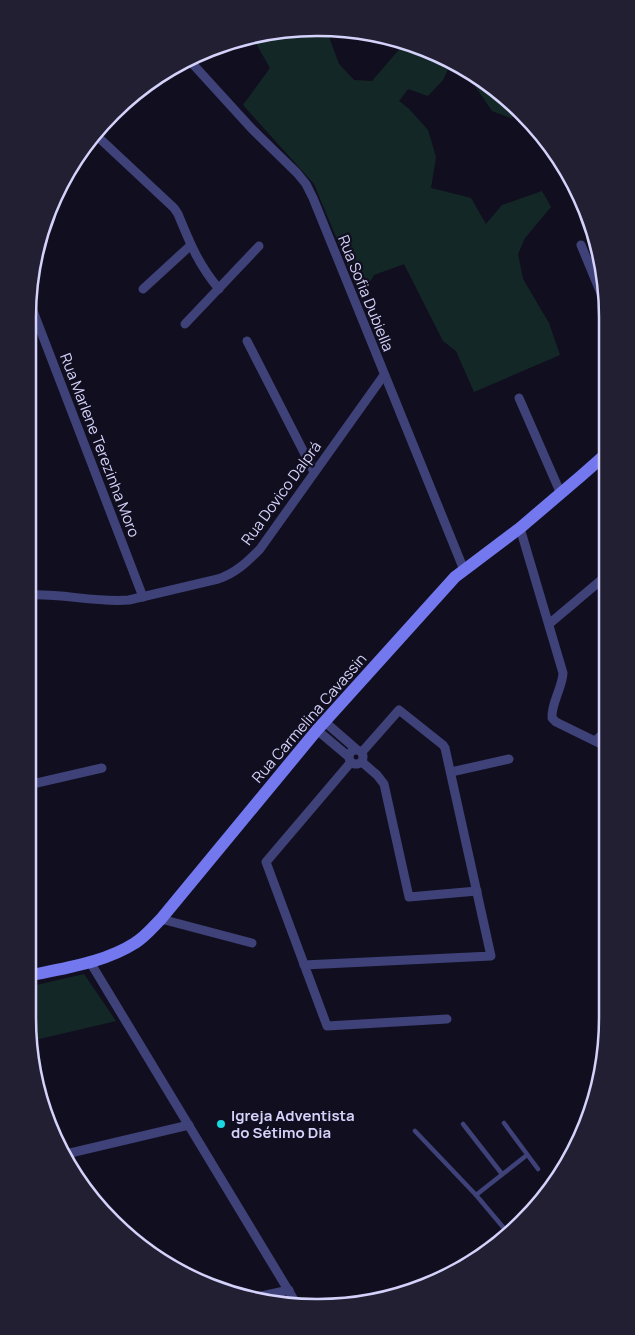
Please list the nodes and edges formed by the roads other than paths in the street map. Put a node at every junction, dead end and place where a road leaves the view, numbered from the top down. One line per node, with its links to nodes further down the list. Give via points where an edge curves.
1 (194, 65): 12 (street, Rua Sofia Dubiella, via 306,184)
2 (100, 139): 3 (street, via 174,208)
3 (191, 245): 7 (street); 8 (street, via 203,269)
4 (581, 245): 6 (street)
5 (259, 246): 8 (street)
6 (596, 281)
7 (143, 289)
8 (219, 289): 10 (street)
9 (36, 319): 21 (street, Rua Marlene Terezinha Moro)
10 (185, 324)
11 (247, 341): 15 (street)
12 (384, 375): 15 (street, Rua Dovico Dalprá); 18 (street, Rua Sofia Dubiella)
13 (519, 398): 16 (street)
14 (599, 460): 16 (main road, Rua Carmelina Cavassin)
15 (314, 472): 21 (street, Rua Dovico Dalprá, via 260,549 240,569 218,579)
16 (561, 494): 17 (main road, Rua Carmelina Cavassin)
17 (520, 528): 18 (main road, Rua Carmelina Cavassin); 22 (street)
18 (464, 570): 23 (main road, Rua Carmelina Cavassin)
19 (599, 582): 22 (street)
20 (36, 595): 21 (street, Rua Dovico Dalprá, via 116,601)
21 (143, 597)
22 (549, 624): 25 (street, via 562,673 552,718)
23 (321, 726): 27 (street); 29 (street); 35 (main road, Rua Carmelina Cavassin)
24 (599, 738): 25 (street)
25 (596, 741): 26 (street)
26 (599, 743)
27 (359, 750): 29 (street, via 352,751); 30 (street, via 364,758); 32 (street, via 399,710 443,745)
28 (509, 759): 32 (street)
29 (350, 760): 30 (street, via 358,764); 38 (street, via 266,862)
30 (362, 762): 34 (street, via 384,784 409,897)
31 (102, 768): 33 (street)
32 (451, 772): 34 (street)
33 (36, 783)
34 (477, 891): 38 (street, via 491,956)
35 (161, 919): 36 (street); 37 (main road, Rua Carmelina Cavassin, via 137,942)
36 (252, 943)
37 (90, 962): 39 (main road, Rua Carmelina Cavassin); 43 (street)
38 (304, 965): 40 (street, via 327,1026)
39 (36, 974)
40 (447, 1019)
41 (504, 1123): 46 (lane)
42 (463, 1124): 48 (lane)
43 (189, 1125): 45 (street); 51 (street)
44 (415, 1131): 49 (lane)
45 (71, 1153)
46 (527, 1154): 47 (lane); 48 (lane)
47 (538, 1169)
48 (502, 1174): 49 (lane)
49 (476, 1195): 50 (lane)
50 (504, 1228)
51 (289, 1290): 52 (street); 53 (street)
52 (270, 1294)
53 (293, 1297)

